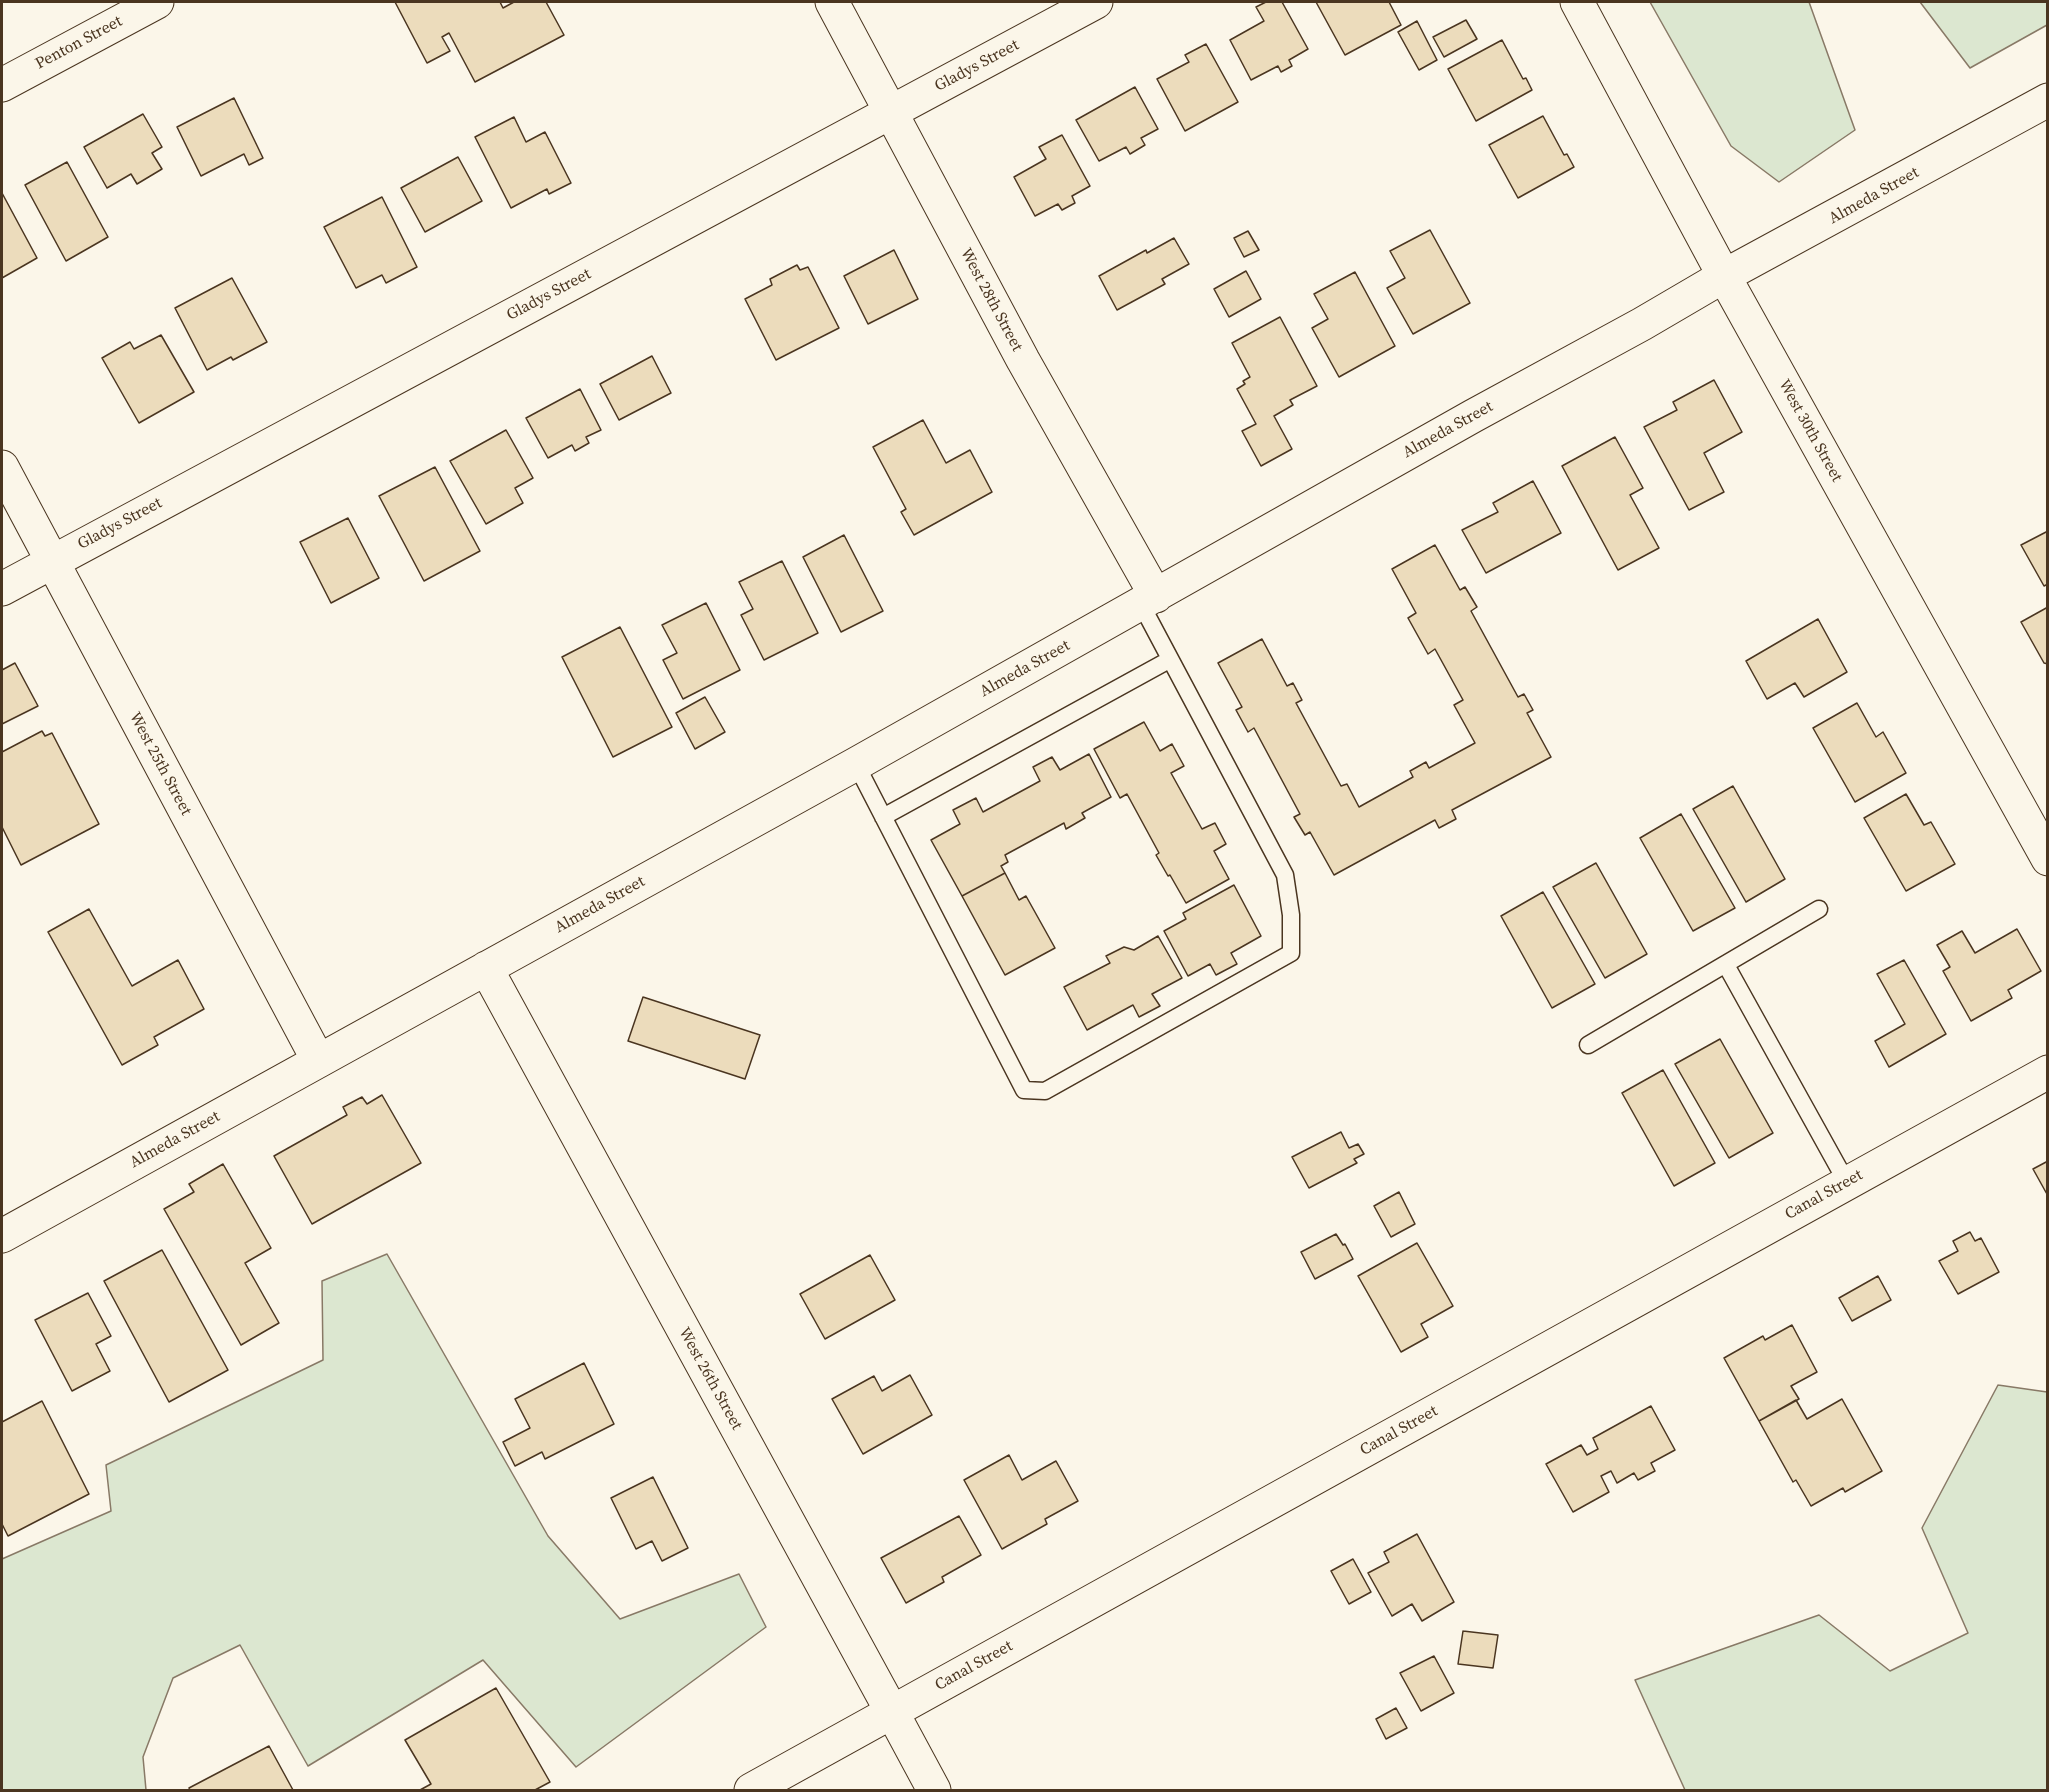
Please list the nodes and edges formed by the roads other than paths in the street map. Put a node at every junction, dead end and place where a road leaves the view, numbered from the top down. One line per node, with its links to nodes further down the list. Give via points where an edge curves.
1 (157, 2): 5 (street, Penton Street)
2 (832, 2): 7 (street, West 28th Street)
3 (1096, 2): 7 (street, Gladys Street)
4 (1577, 2): 8 (street, West 30th Street)
5 (2, 85)
6 (2048, 100): 8 (street, Almeda Street)
7 (891, 112): 10 (street, Gladys Street); 12 (street, West 28th Street)
8 (1724, 276): 12 (street, Almeda Street); 16 (street, West 30th Street)
9 (2, 467): 10 (street, West 25th Street)
10 (52, 561): 11 (street, Gladys Street); 21 (street, West 25th Street)
11 (2, 589)
12 (1148, 600): 13 (lane); 14 (street, Almeda Street)
13 (1169, 660): 15 (lane); 15 (lane, via 1285,875 1291,953 1045,1091 1024,1090)
14 (856, 764): 15 (lane); 19 (street, Almeda Street)
15 (883, 816)
16 (2048, 859)
17 (1819, 909): 18 (lane)
18 (1726, 964): 20 (lane); 23 (lane)
19 (486, 968): 21 (street, Almeda Street); 25 (street, West 26th Street)
20 (1588, 1045)
21 (318, 1060): 24 (street, Almeda Street)
22 (2048, 1072): 23 (street, Canal Street)
23 (1847, 1183): 25 (street, Canal Street)
24 (2, 1236)
25 (892, 1712): 26 (street, Canal Street); 27 (street, West 26th Street)
26 (750, 1791)
27 (934, 1791)

